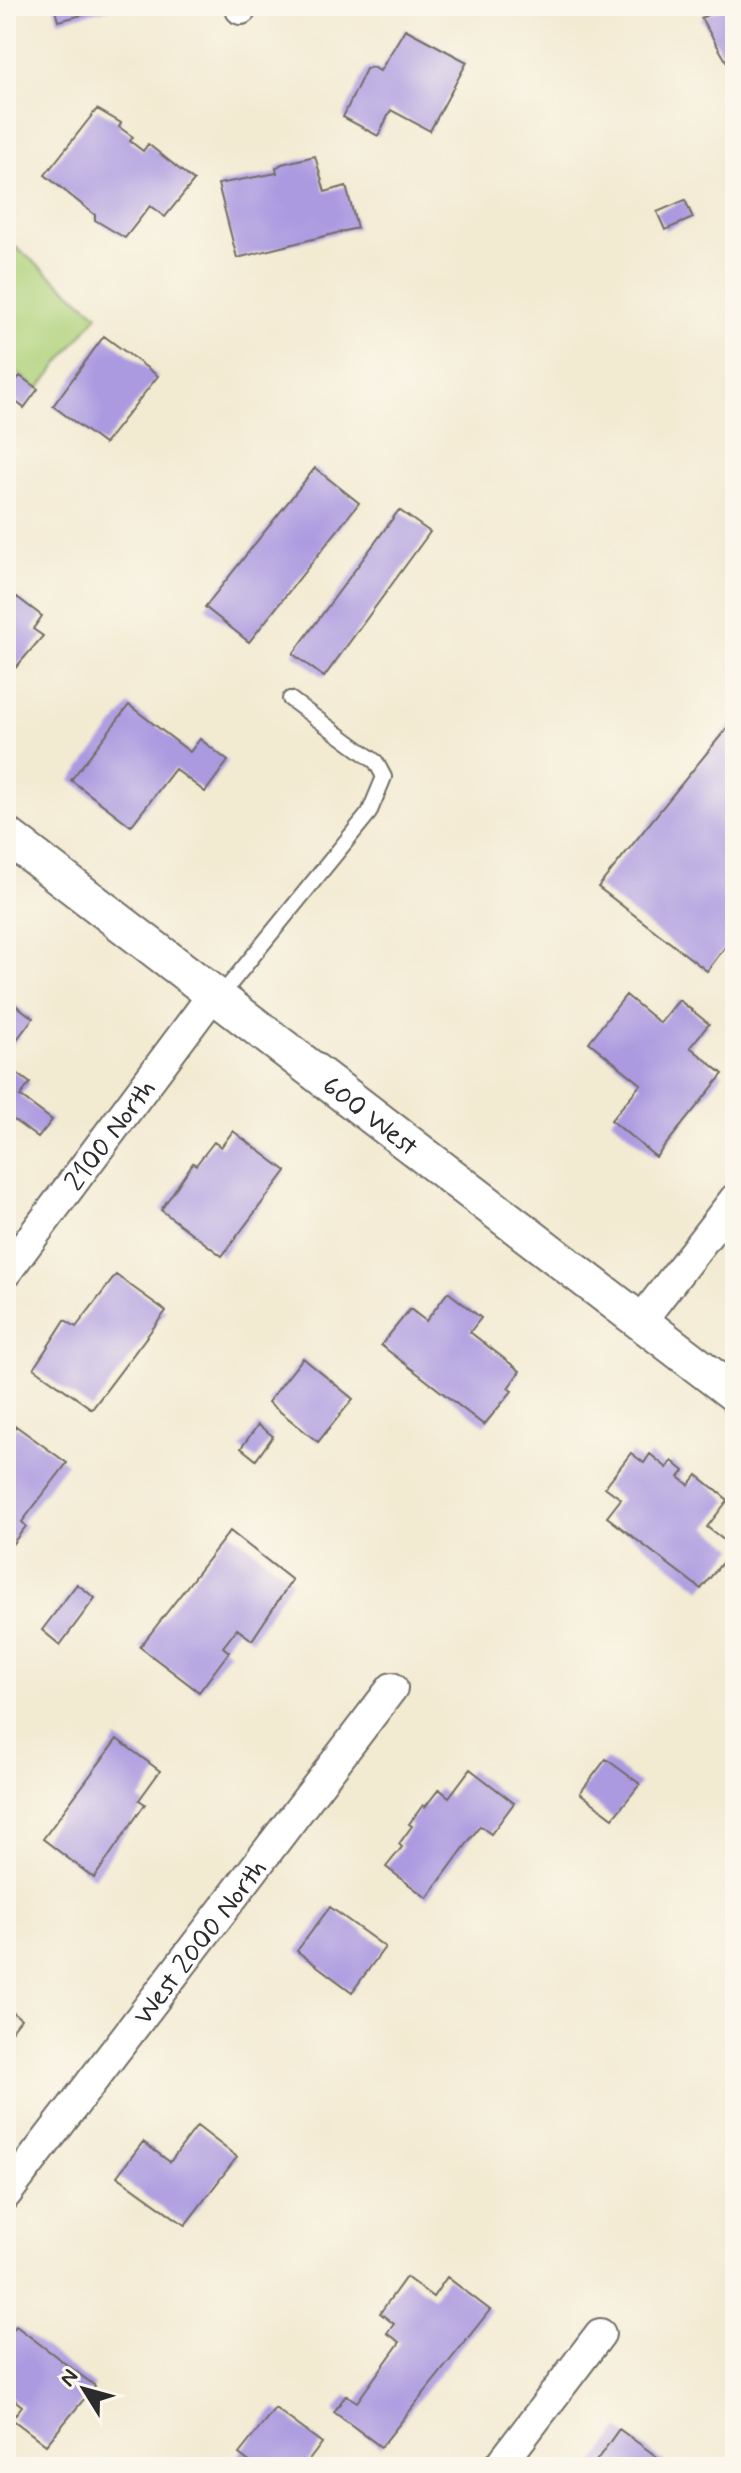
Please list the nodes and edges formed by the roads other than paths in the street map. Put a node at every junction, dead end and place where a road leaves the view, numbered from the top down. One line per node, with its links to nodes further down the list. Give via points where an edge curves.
1 (290, 699): 3 (lane, via 376,762 384,777 369,813)
2 (6, 835): 3 (street, 600 West)
3 (215, 998): 5 (street, 2100 North); 6 (street, 600 West)
4 (735, 1199): 6 (street)
5 (6, 1272)
6 (640, 1322): 7 (street, 600 West)
7 (735, 1394)
8 (392, 1688): 9 (street, West 2000 North)
9 (6, 2194)
10 (600, 2334): 11 (street)
11 (499, 2467)

